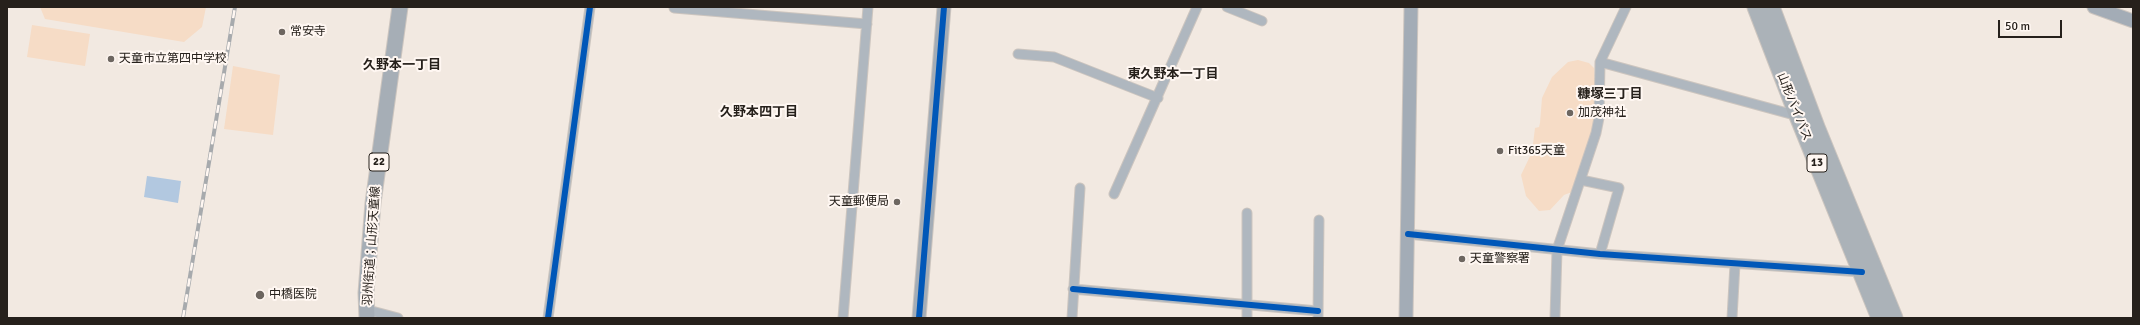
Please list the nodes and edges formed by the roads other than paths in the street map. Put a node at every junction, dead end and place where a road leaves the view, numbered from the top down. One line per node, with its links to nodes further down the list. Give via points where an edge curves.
1 (400, 7): 32 (main road, 羽州街道；山形天童線 / 22, via 374,202 366,293)
2 (590, 7): 35 (street)
3 (868, 7): 15 (street)
4 (944, 7): 37 (street)
5 (1198, 7): 18 (street)
6 (1227, 7): 13 (street)
7 (1411, 7): 25 (street)
8 (1626, 7): 17 (street)
9 (1756, 7): 19 (highway, 山形バイパス / 13)
10 (1771, 7): 44 (highway, 山形バイパス / 13, via 1816,127)
11 (2094, 7): 14 (street)
12 (674, 8): 15 (street)
13 (1262, 21)
14 (2133, 21)
15 (867, 24): 36 (street)
16 (1018, 54): 18 (street, via 1054,57)
17 (1600, 62): 19 (street); 20 (street, via 1599,118)
18 (1158, 98): 22 (street)
19 (1798, 116): 29 (highway, 山形バイパス / 13)
20 (1582, 180): 26 (street); 27 (street, via 1619,188)
21 (1080, 188): 30 (street)
22 (1114, 194)
23 (1247, 213): 31 (street)
24 (1319, 220): 33 (street)
25 (1408, 234): 26 (street); 40 (street)
26 (1557, 250): 27 (street); 41 (street)
27 (1600, 254): 28 (street)
28 (1736, 264): 29 (street); 42 (street)
29 (1862, 272): 43 (highway, 山形バイパス / 13)
30 (1073, 288): 31 (street); 38 (street)
31 (1247, 303): 33 (street); 39 (street)
32 (367, 314): 34 (street)
33 (1318, 314)
34 (398, 318)
35 (548, 318)
36 (843, 318)
37 (919, 318)
38 (1072, 318)
39 (1247, 318)
40 (1406, 318)
41 (1555, 318)
42 (1732, 318)
43 (1880, 318)
44 (1894, 318)

